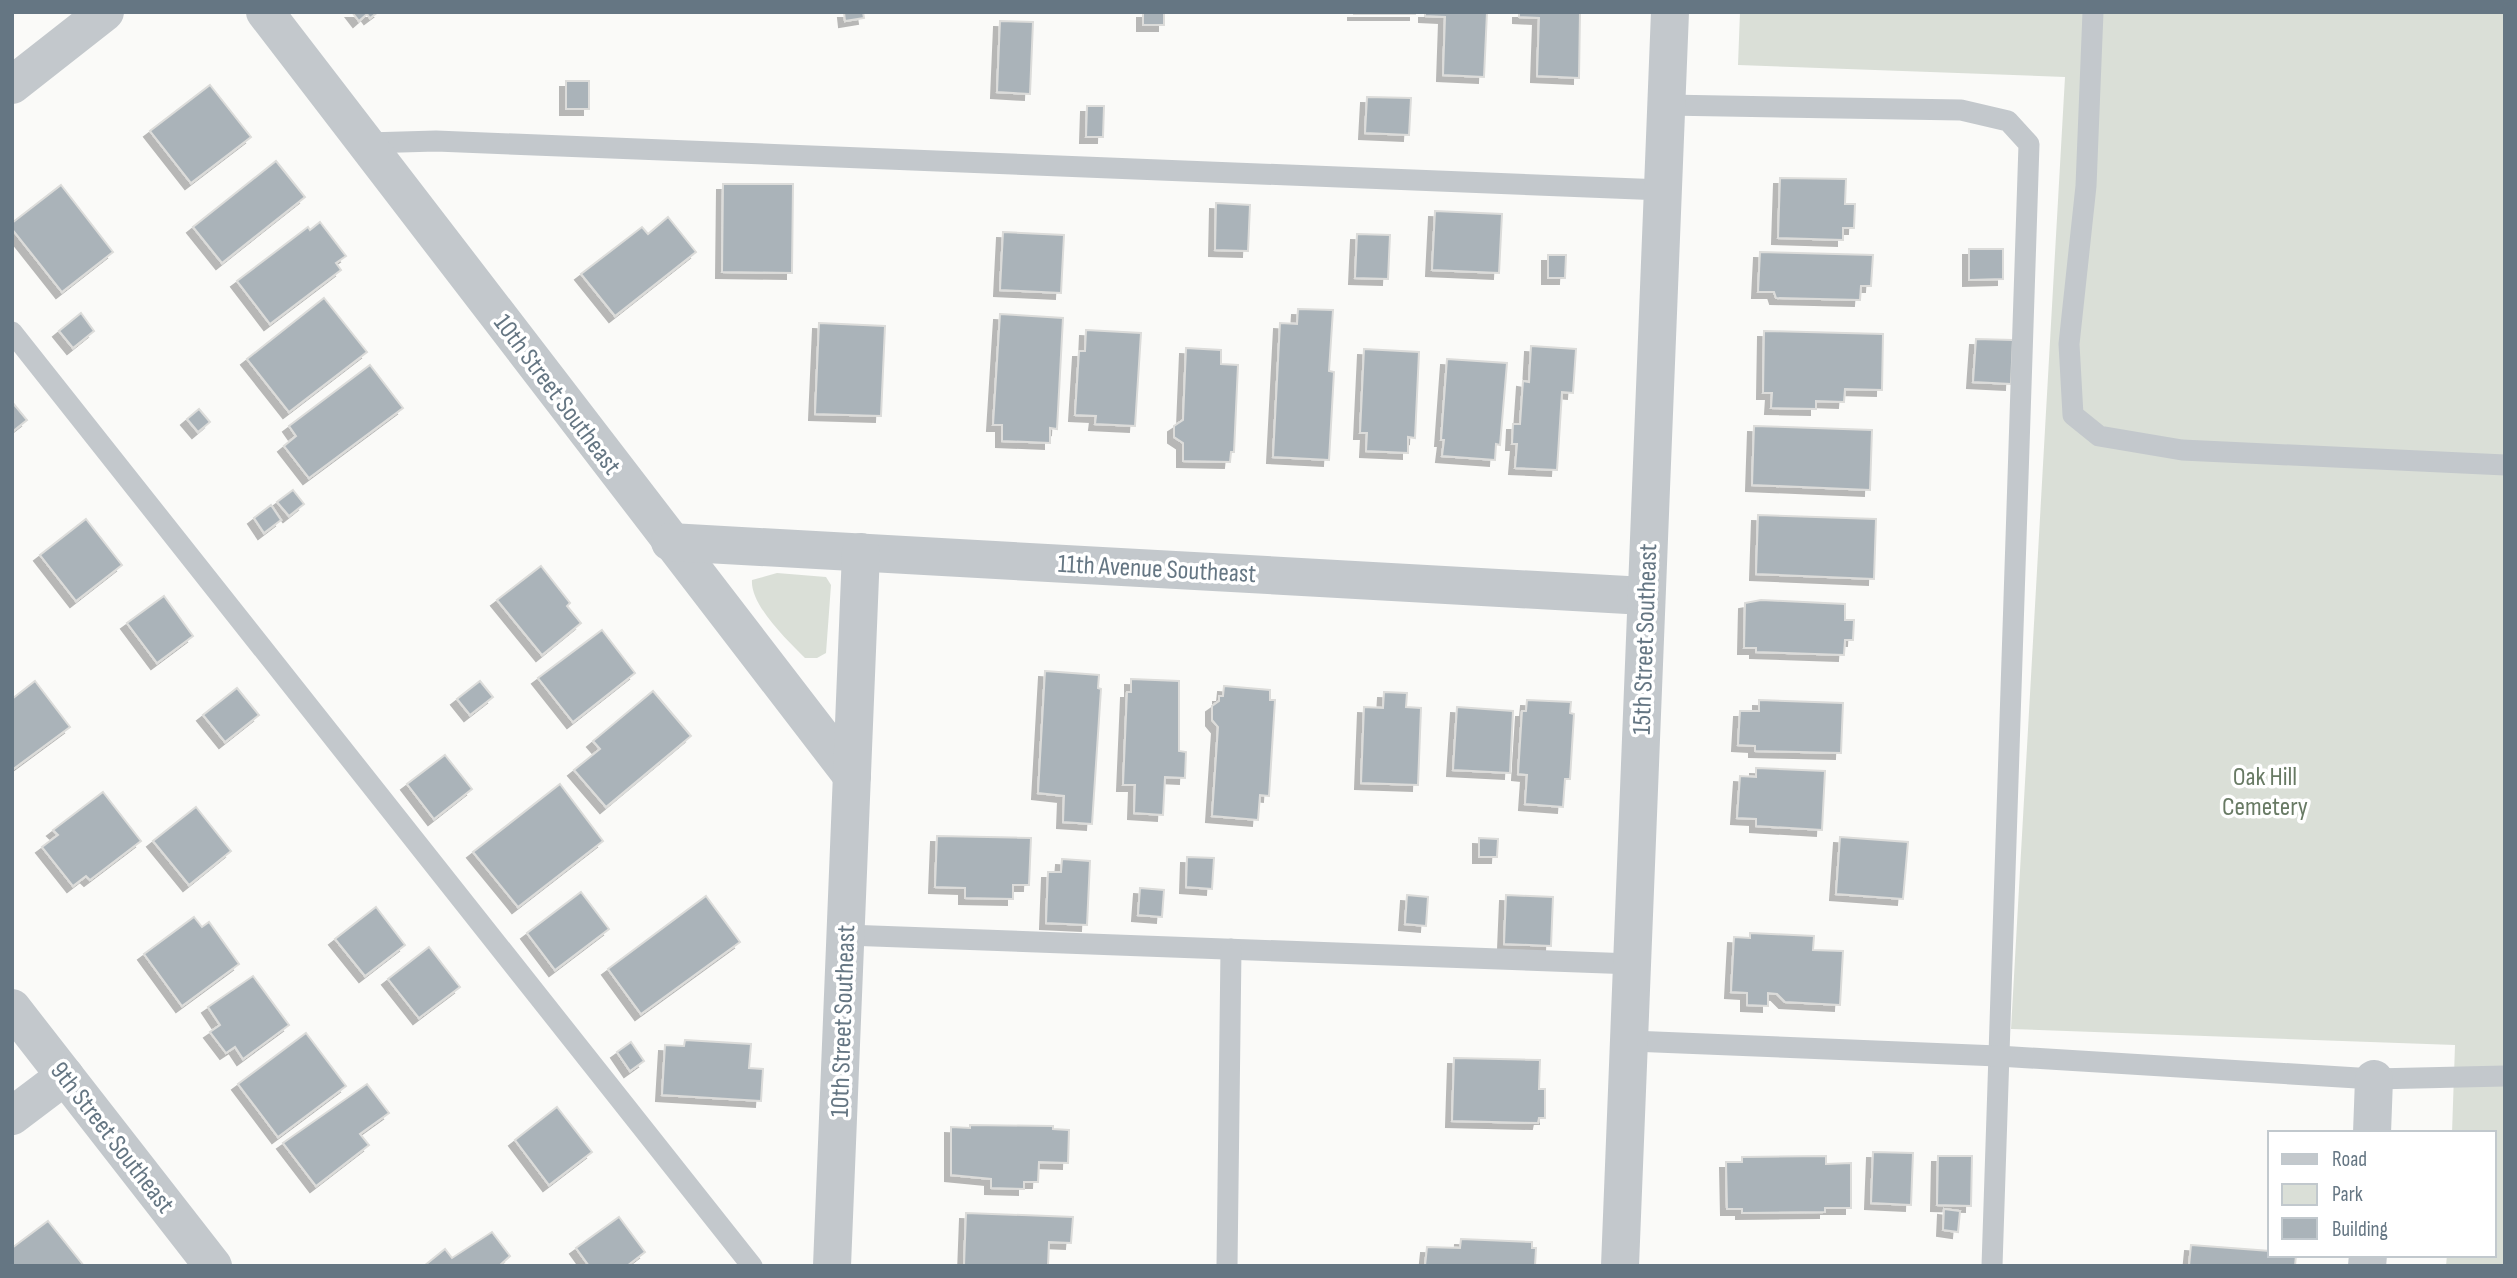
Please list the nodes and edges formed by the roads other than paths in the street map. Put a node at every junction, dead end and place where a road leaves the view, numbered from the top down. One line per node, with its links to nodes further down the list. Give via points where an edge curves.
1 (105, 12): 5 (street)
2 (264, 12): 7 (street, 10th Street Southeast)
3 (1670, 12): 6 (street, 15th Street Southeast)
4 (2093, 12): 10 (lane, via 2086,187 2069,344 2073,415 2099,436 2182,450)
5 (12, 85)
6 (1666, 105): 8 (street, 15th Street Southeast); 20 (lane, via 1961,110 2008,121 2029,144)
7 (367, 143): 8 (lane, via 436,141); 11 (street, 10th Street Southeast)
8 (1663, 190): 13 (street, 15th Street Southeast)
9 (12, 332): 27 (lane)
10 (2505, 465)
11 (670, 542): 12 (street, 11th Avenue Southeast); 14 (street, 10th Street Southeast)
12 (861, 552): 13 (street, 11th Avenue Southeast); 14 (street, 10th Street Southeast)
13 (1645, 596): 17 (street, 15th Street Southeast)
14 (852, 776): 15 (street, 10th Street Southeast)
15 (846, 935): 16 (lane); 28 (street, 10th Street Southeast)
16 (1231, 949): 17 (lane); 29 (lane)
17 (1633, 964): 19 (street, 15th Street Southeast)
18 (12, 1008): 21 (street, 9th Street Southeast)
19 (1631, 1041): 20 (lane); 30 (street, 15th Street Southeast)
20 (1998, 1056): 23 (lane); 31 (lane)
21 (65, 1076): 24 (street); 26 (street, 9th Street Southeast)
22 (2505, 1076): 23 (lane)
23 (2374, 1079): 25 (street)
24 (12, 1116)
25 (2372, 1131)
26 (213, 1266)
27 (751, 1266)
28 (832, 1266)
29 (1227, 1266)
30 (1620, 1266)
31 (1992, 1266)

